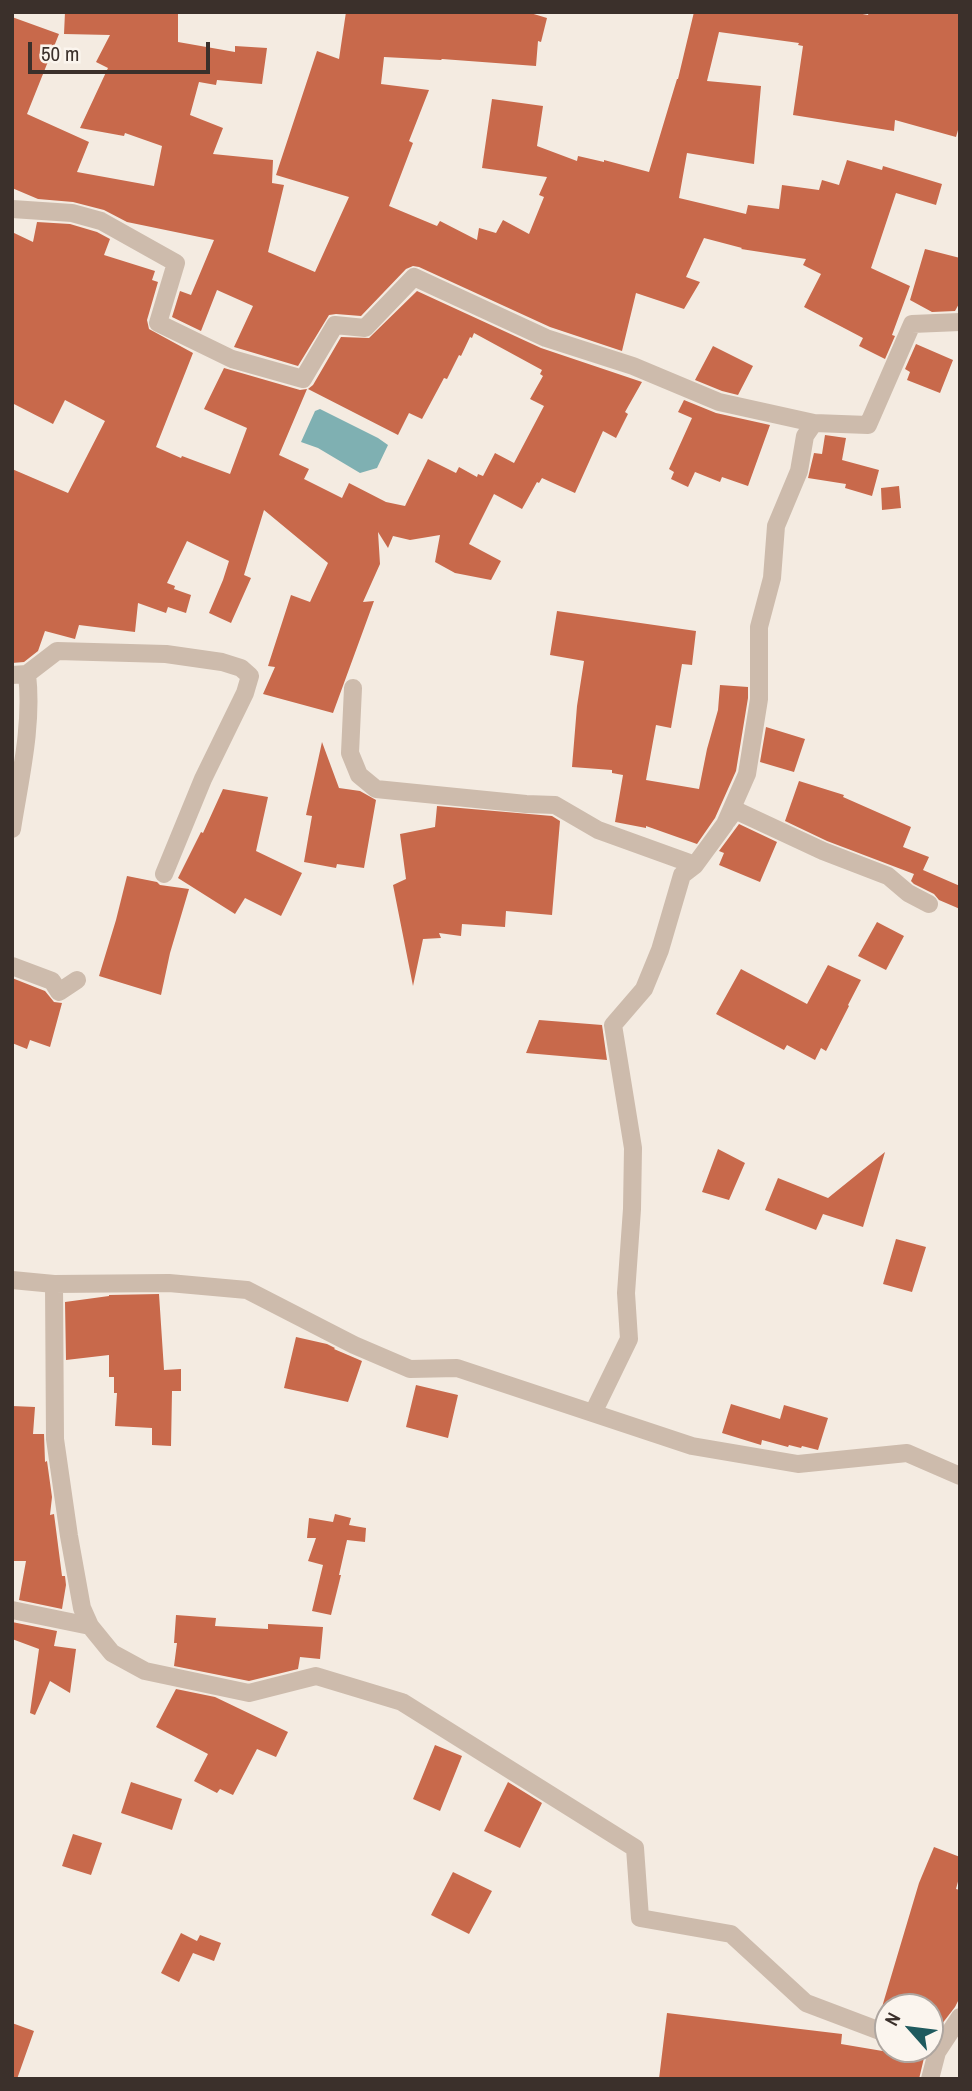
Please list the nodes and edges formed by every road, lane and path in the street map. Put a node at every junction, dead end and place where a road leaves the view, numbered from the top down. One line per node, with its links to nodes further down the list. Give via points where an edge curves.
1 (12, 209): 3 (street, via 72,213 101,221 176,263 158,323 232,359 303,379 335,325 365,328 414,277 546,338 634,366 719,402)
2 (960, 322): 3 (street, via 912,324 868,425)
3 (814, 423): 6 (street, via 805,436 799,471 776,526 772,578 758,627 759,699 747,774)
4 (19, 674): 7 (street, via 29,690); 9 (street, via 57,651 166,654 222,662 250,676)
5 (353, 688): 8 (street, via 350,753 359,775 376,789 555,805 598,830)
6 (725, 824): 8 (street); 10 (street, via 735,810 888,876)
7 (12, 829)
8 (695, 865): 15 (street, via 681,875 644,989 613,1025 633,1148 626,1293 629,1339)
9 (164, 874)
10 (929, 904)
11 (12, 966): 12 (street, via 52,981 59,992)
12 (77, 980)
13 (12, 1280): 14 (street)
14 (54, 1284): 15 (street, via 169,1283 247,1290 410,1369 457,1368); 18 (street, via 55,1439 82,1608)
15 (593, 1413): 16 (street, via 692,1446 798,1464 908,1453)
16 (960, 1476)
17 (12, 1610): 18 (street)
18 (90, 1626): 20 (street, via 112,1653 145,1671 250,1693 316,1676 402,1702 635,1847 640,1918 731,1934 806,2003)
19 (960, 2017): 21 (street)
20 (874, 2029)
21 (944, 2037)

